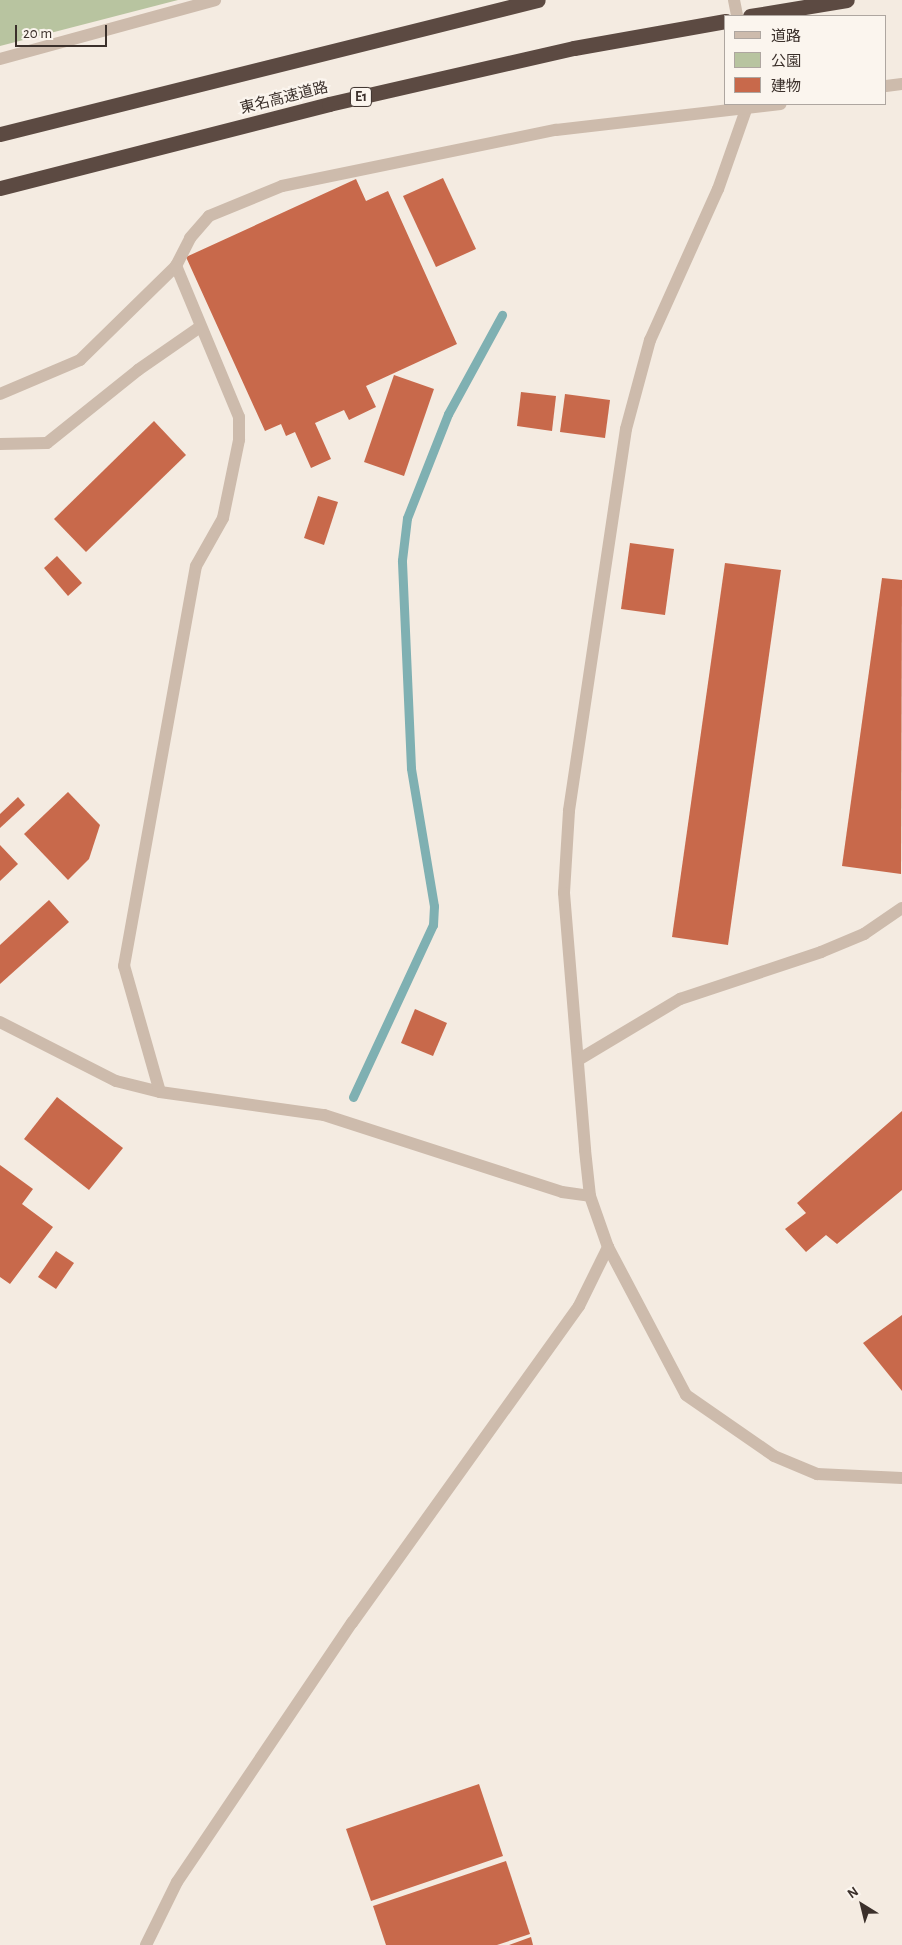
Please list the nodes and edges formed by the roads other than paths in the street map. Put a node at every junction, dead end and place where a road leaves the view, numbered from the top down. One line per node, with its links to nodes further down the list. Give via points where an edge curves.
1 (215, 0): 8 (street)
2 (538, 0): 13 (highway)
3 (734, 0): 5 (street)
4 (847, 0): 6 (highway)
5 (737, 15)
6 (756, 15)
7 (724, 21): 14 (highway, 東名高速道路 / E1, via 574,48 328,104)
8 (0, 60)
9 (902, 84): 10 (street)
10 (887, 86)
11 (770, 105): 12 (street)
12 (748, 107): 15 (street, via 556,130 282,186 209,216 190,238); 21 (street, via 718,189 650,340 626,429 570,811 564,893)
13 (0, 134)
14 (0, 188)
15 (176, 266): 16 (street); 17 (street, via 80,360)
16 (200, 327): 18 (street, via 138,370 47,443); 22 (street, via 239,417 239,440 222,518 196,566 124,966)
17 (0, 394)
18 (0, 444)
19 (902, 908): 21 (street, via 864,934 821,952 680,999)
20 (0, 1022): 22 (street, via 116,1081)
21 (578, 1060): 23 (street)
22 (160, 1092): 23 (street, via 324,1115 562,1192)
23 (590, 1196): 24 (street)
24 (608, 1247): 25 (street, via 686,1395 774,1456 817,1474); 26 (street, via 579,1306 352,1623 177,1882)
25 (902, 1478)
26 (146, 1945)

